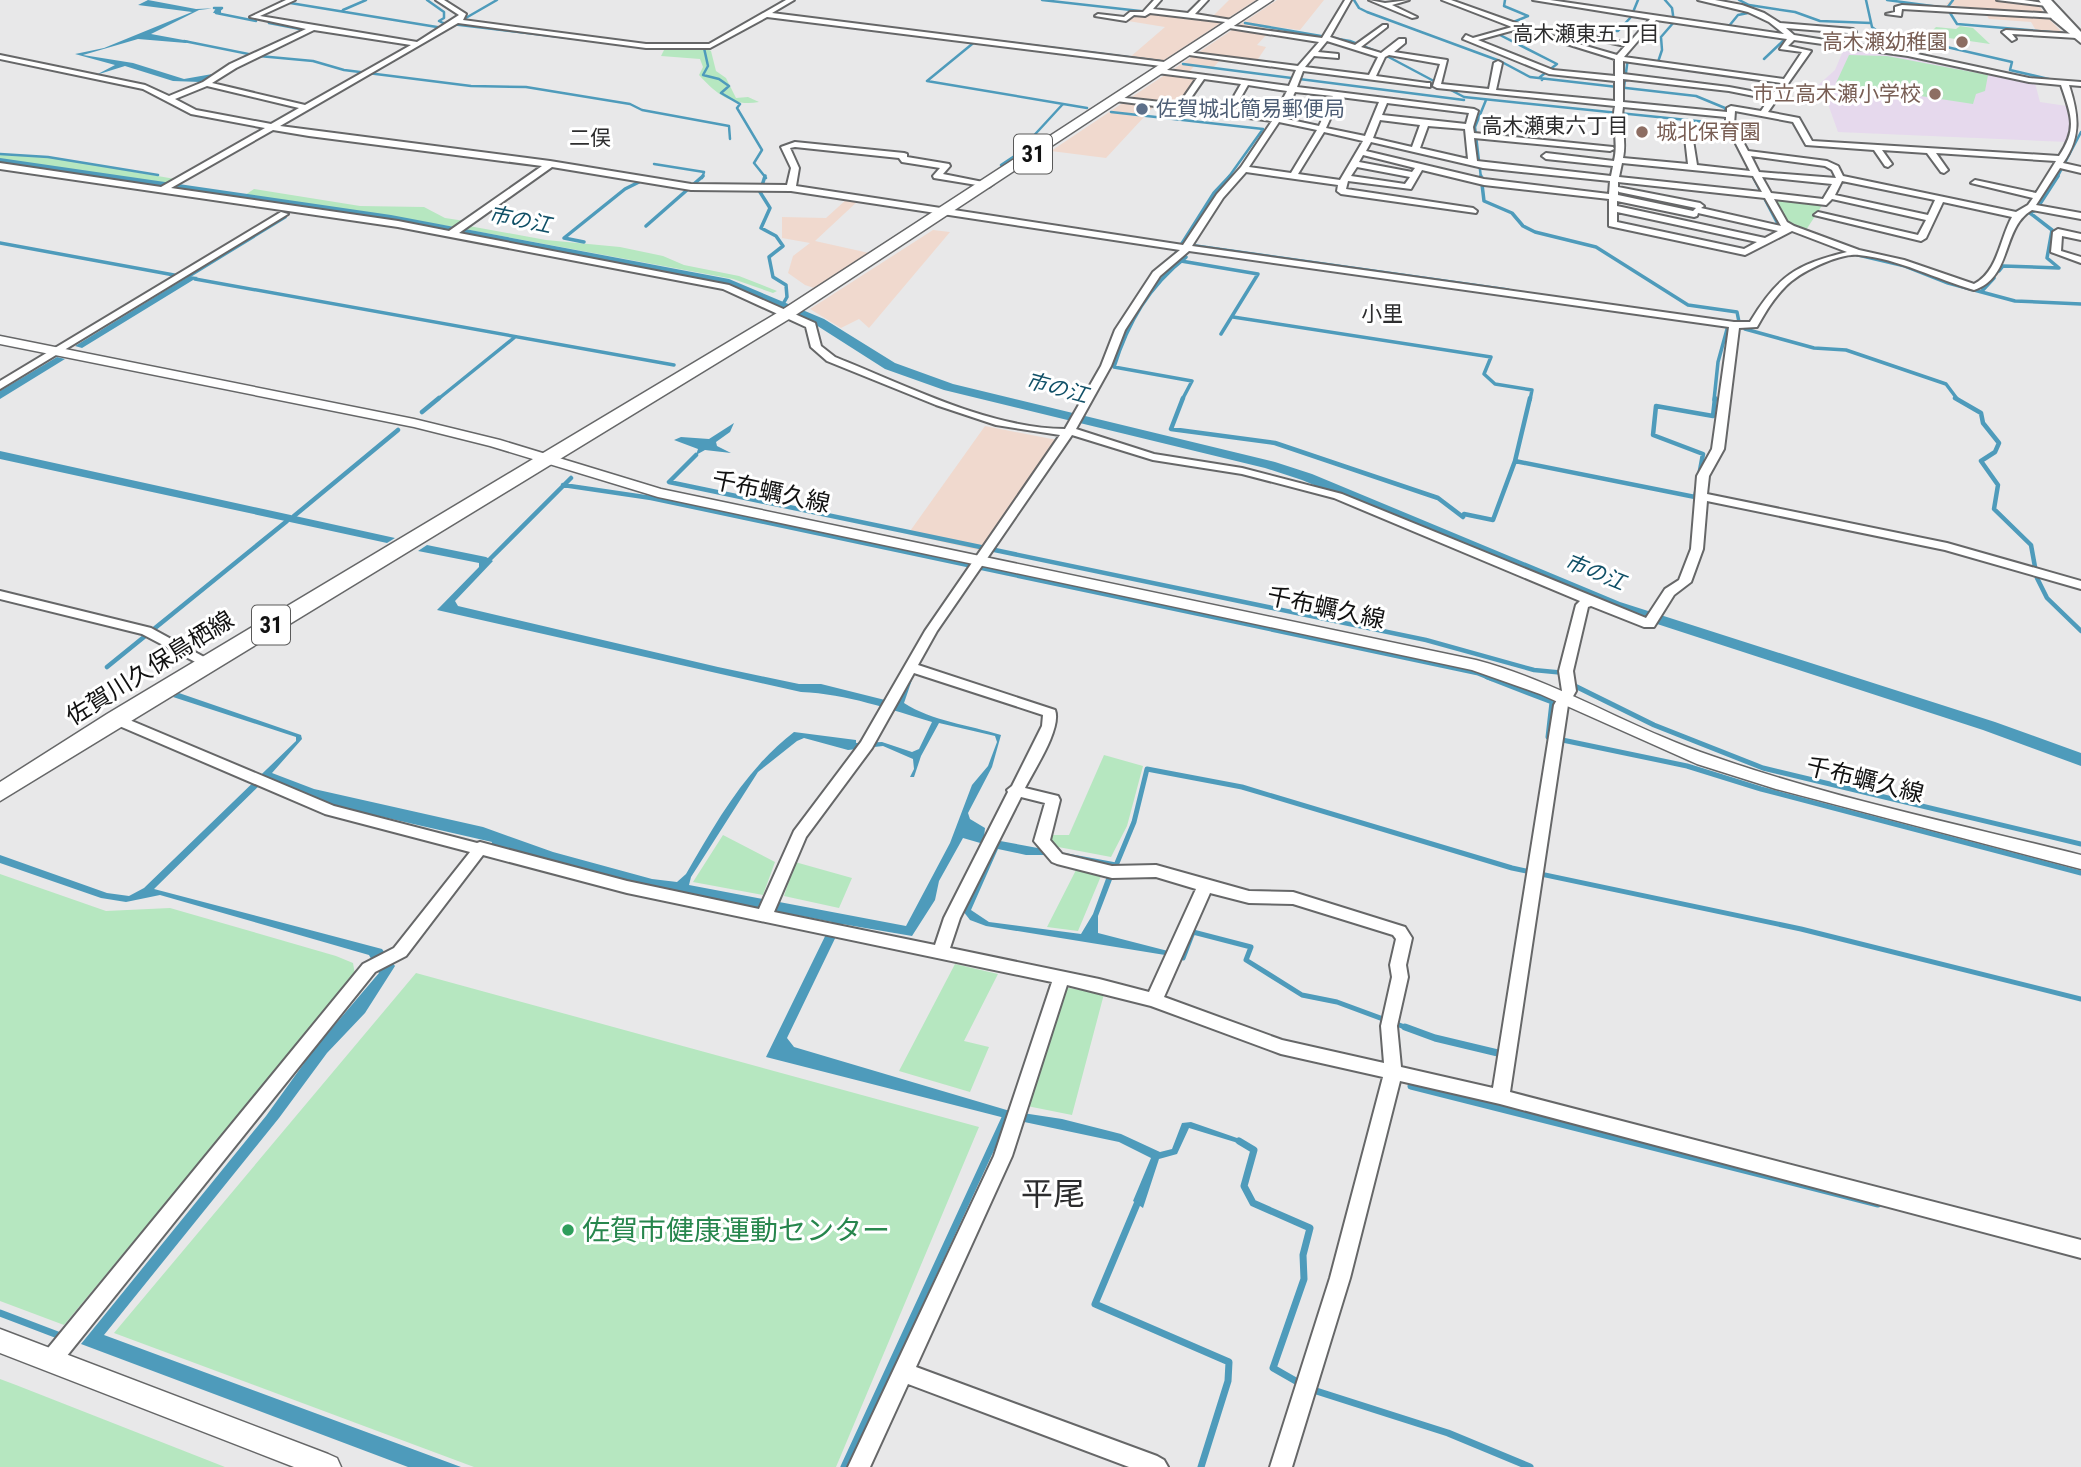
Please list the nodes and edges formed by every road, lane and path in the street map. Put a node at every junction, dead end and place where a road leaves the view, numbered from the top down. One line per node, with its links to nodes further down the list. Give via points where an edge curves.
1 (439, 0): 34 (street, via 464,15)
2 (791, 0): 27 (street)
3 (1158, 0): 25 (street)
4 (1205, 0): 29 (street)
5 (1267, 0): 35 (main road, 31)
6 (1348, 0): 42 (street)
7 (1372, 0): 20 (street)
8 (1406, 0): 20 (street)
9 (1445, 0): 39 (street)
10 (1536, 0): 22 (street)
11 (1701, 0): 17 (street)
12 (1835, 0): 19 (street); 23 (street)
13 (2000, 0): 16 (street)
14 (288, 1): 40 (street, via 253,17)
15 (1610, 1): 22 (street)
16 (2049, 1): 30 (highway); 41 (highway)
17 (1717, 2): 18 (street); 36 (street)
18 (1735, 2): 37 (street)
19 (1854, 2)
20 (1384, 5): 31 (street)
21 (1948, 5): 24 (street); 26 (street, via 1920,11 1902,7 1897,8 1899,15)
22 (1599, 9): 32 (street)
23 (1834, 10)
24 (1982, 10): 30 (street); 33 (street, via 1987,19)
25 (1147, 12): 28 (street, via 1132,13 1126,19); 29 (street)
26 (1889, 14)
27 (768, 15): 34 (street, via 716,44 703,46 646,46); 66 (street)
28 (1098, 16)
29 (1189, 16): 35 (street)
30 (2056, 16): 41 (highway)
31 (1414, 17)
32 (1655, 18): 36 (street); 52 (street)
33 (1999, 20)
34 (456, 23): 50 (street)
35 (1231, 24): 42 (street); 55 (main road, 31)
36 (1700, 24): 45 (street)
37 (1781, 25): 45 (street); 53 (street, via 1850,31)
38 (1385, 26): 51 (street)
39 (1517, 26): 43 (street, via 1472,40); 62 (street)
40 (313, 28): 50 (street); 75 (street)
41 (2080, 35): 46 (street, via 2006,32)
42 (1325, 37): 51 (street); 56 (street)
43 (1466, 37)
44 (1587, 37): 52 (street)
45 (1792, 37): 53 (street); 71 (street, via 1783,47 1807,51)
46 (2012, 39)
47 (1888, 40): 58 (street, via 1921,41)
48 (1402, 41): 57 (street)
49 (1476, 43): 70 (street, via 1550,71)
50 (418, 44): 87 (street)
51 (1360, 45): 57 (street)
52 (1630, 45): 62 (street)
53 (1847, 45): 58 (street)
54 (1450, 51): 63 (street)
55 (1186, 54): 66 (main road, 31); 67 (street)
56 (1312, 54): 60 (street); 67 (street)
57 (1385, 54): 63 (street); 69 (street)
58 (1908, 54): 64 (street)
59 (1959, 54): 64 (street)
60 (1335, 56)
61 (0, 57): 81 (street, via 145,87)
62 (1624, 59): 70 (street); 71 (street, via 1728,68)
63 (1444, 62): 78 (street, via 1437,86)
64 (1950, 62): 74 (street)
65 (1498, 63): 78 (street)
66 (1164, 68): 68 (street); 82 (main road, 31)
67 (1303, 70): 69 (street); 73 (street)
68 (1202, 77): 72 (street); 86 (street)
69 (1371, 78): 77 (street)
70 (1621, 81): 80 (street, via 1729,89); 88 (street)
71 (1784, 81): 80 (street)
72 (1246, 83): 73 (street); 89 (street)
73 (1295, 83): 79 (street); 93 (street)
74 (2064, 83): 76 (street); 84 (street)
75 (206, 84): 81 (street); 87 (street)
76 (2081, 84)
77 (1427, 85)
78 (1492, 92): 88 (street, via 1557,94)
79 (1337, 95): 83 (street); 96 (street)
80 (1774, 98): 90 (street)
81 (170, 99): 95 (street, via 194,112)
82 (1116, 99): 86 (street); 128 (main road, 31)
83 (1384, 100): 92 (street); 98 (street, via 1474,111)
84 (2070, 102): 85 (street); 110 (street, via 2077,120)
85 (2081, 103)
86 (1181, 107): 89 (street)
87 (307, 108): 95 (street)
88 (1618, 110): 91 (street, via 1674,105); 111 (street)
89 (1228, 113): 93 (street)
90 (1763, 114): 91 (street, via 1731,108); 100 (street, via 1797,120 1809,143)
91 (1727, 115): 97 (street)
92 (1377, 117): 94 (street); 99 (street)
93 (1277, 119): 96 (street); 118 (street)
94 (1425, 123): 98 (street); 103 (street)
95 (272, 127): 113 (street); 130 (street)
96 (1321, 130): 99 (street); 124 (street)
97 (1731, 134): 107 (street); 117 (street, via 1687,131)
98 (1475, 136): 105 (street); 112 (street)
99 (1368, 140): 103 (street); 106 (street)
100 (1819, 143): 101 (street); 109 (street)
101 (1877, 147): 104 (street); 115 (street)
102 (1610, 149): 105 (street)
103 (1415, 150): 108 (street)
104 (1928, 150): 110 (street); 120 (street)
105 (1547, 151): 111 (street); 122 (street)
106 (1361, 152): 114 (street); 119 (street)
107 (1746, 153): 123 (street); 125 (street, via 1827,164 1835,168)
108 (1433, 154): 112 (street); 119 (street)
109 (1827, 155)
110 (2068, 161): 121 (street); 135 (street)
111 (1619, 162): 117 (street); 133 (street)
112 (1473, 163): 122 (street)
113 (550, 164): 129 (street, via 688,187); 150 (street)
114 (1354, 164): 119 (street); 126 (street)
115 (1888, 164)
116 (0, 166): 130 (street)
117 (1693, 167): 123 (street)
118 (1244, 169): 124 (street); 155 (street)
119 (1415, 169): 126 (street, via 1408,187); 131 (street)
120 (1944, 170)
121 (2081, 170)
122 (1545, 172): 131 (street); 133 (street)
123 (1753, 173): 125 (street); 134 (street)
124 (1293, 176): 126 (street)
125 (1839, 180): 136 (street); 137 (street)
126 (1345, 181): 141 (street, via 1341,191)
127 (1975, 183): 135 (street)
128 (989, 184): 129 (street, via 937,176 946,166 902,159 904,156 795,144 785,147 795,167); 140 (main road, 31)
129 (791, 188): 140 (street)
130 (163, 189): 150 (street)
131 (1542, 189): 133 (street)
132 (1711, 190): 133 (street); 134 (street); 139 (street)
133 (1613, 193): 139 (street); 147 (street); 153 (street, via 1612,224)
134 (1765, 196): 136 (street); 148 (street)
135 (2037, 196): 138 (street)
136 (1827, 199): 143 (street); 146 (street)
137 (1940, 199): 144 (street); 146 (street)
138 (2035, 207): 144 (street); 145 (street)
139 (1697, 210): 147 (street); 148 (street)
140 (948, 211): 155 (street); 158 (main road, 31)
141 (1473, 211)
142 (284, 214): 161 (street)
143 (1818, 215): 146 (street, via 1921,238); 151 (street)
144 (2017, 215): 156 (street, via 2001,255 1981,285 1974,287 1901,262)
145 (2076, 215): 149 (street)
146 (1930, 218)
147 (1687, 224): 153 (street); 154 (street)
148 (1788, 229): 151 (street); 154 (street)
149 (2068, 232): 152 (street); 157 (street, via 2058,232 2056,252)
150 (451, 234): 158 (street, via 726,287)
151 (1806, 234): 156 (street)
152 (2081, 237)
153 (1677, 238): 154 (street, via 1745,252)
154 (1765, 241)
155 (1181, 251): 159 (street); 163 (street, via 1156,274 1120,330 1106,366)
156 (1853, 253): 159 (street, via 1796,271 1772,292 1753,325)
157 (2081, 260)
158 (793, 309): 163 (street, via 811,325 816,346 849,368 974,416 1041,430); 164 (main road, 31)
159 (1730, 325): 165 (street, via 1718,449 1703,476)
160 (0, 340): 161 (street, 千布蠣久線)
161 (56, 352): 162 (street); 164 (street, 千布蠣久線, via 414,423)
162 (0, 386)
163 (1073, 422): 166 (street); 169 (street, via 1153,457 1242,471 1338,496)
164 (544, 459): 166 (street, 千布蠣久線, via 658,493); 170 (main road, 佐賀川久保鳥栖線 / 31)
165 (1702, 496): 167 (street, via 1947,547); 169 (street, via 1697,549 1685,582 1669,592 1652,618)
166 (982, 559): 171 (street, via 931,631); 172 (street, 千布蠣久線, via 1476,665)
167 (2081, 584)
168 (0, 595): 170 (street, via 150,633)
169 (1590, 601): 172 (street, via 1582,605 1566,673)
170 (208, 663): 173 (main road, 佐賀川久保鳥栖線 / 31)
171 (912, 668): 174 (street, via 1050,713 1049,726); 179 (street, via 866,745 799,835)
172 (1567, 699): 177 (street, 千布蠣久線, via 1740,772); 184 (street, via 1561,705 1555,739)
173 (116, 719): 175 (main road, 佐賀川久保鳥栖線 / 31); 176 (street, via 330,810)
174 (1014, 790): 178 (street, via 1053,800 1042,841 1049,851 1112,872 1156,871); 180 (street, via 952,918)
175 (0, 793)
176 (480, 847): 179 (street, via 627,887); 187 (street, via 409,942 372,966)
177 (2081, 862)
178 (1205, 887): 182 (street); 183 (street, via 1249,897 1293,898 1399,931 1404,938 1390,1020)
179 (764, 916): 180 (street)
180 (941, 951): 181 (street)
181 (1061, 978): 182 (street); 188 (street, via 1018,1116)
182 (1154, 1000): 183 (street, via 1281,1047)
183 (1393, 1073): 184 (street); 192 (street, via 1340,1278)
184 (1500, 1097): 185 (street)
185 (2081, 1249)
186 (0, 1341): 187 (street)
187 (56, 1355): 189 (street)
188 (902, 1373): 190 (street); 191 (street)
189 (328, 1467)
190 (859, 1467)
191 (1157, 1467)
192 (1281, 1467)

